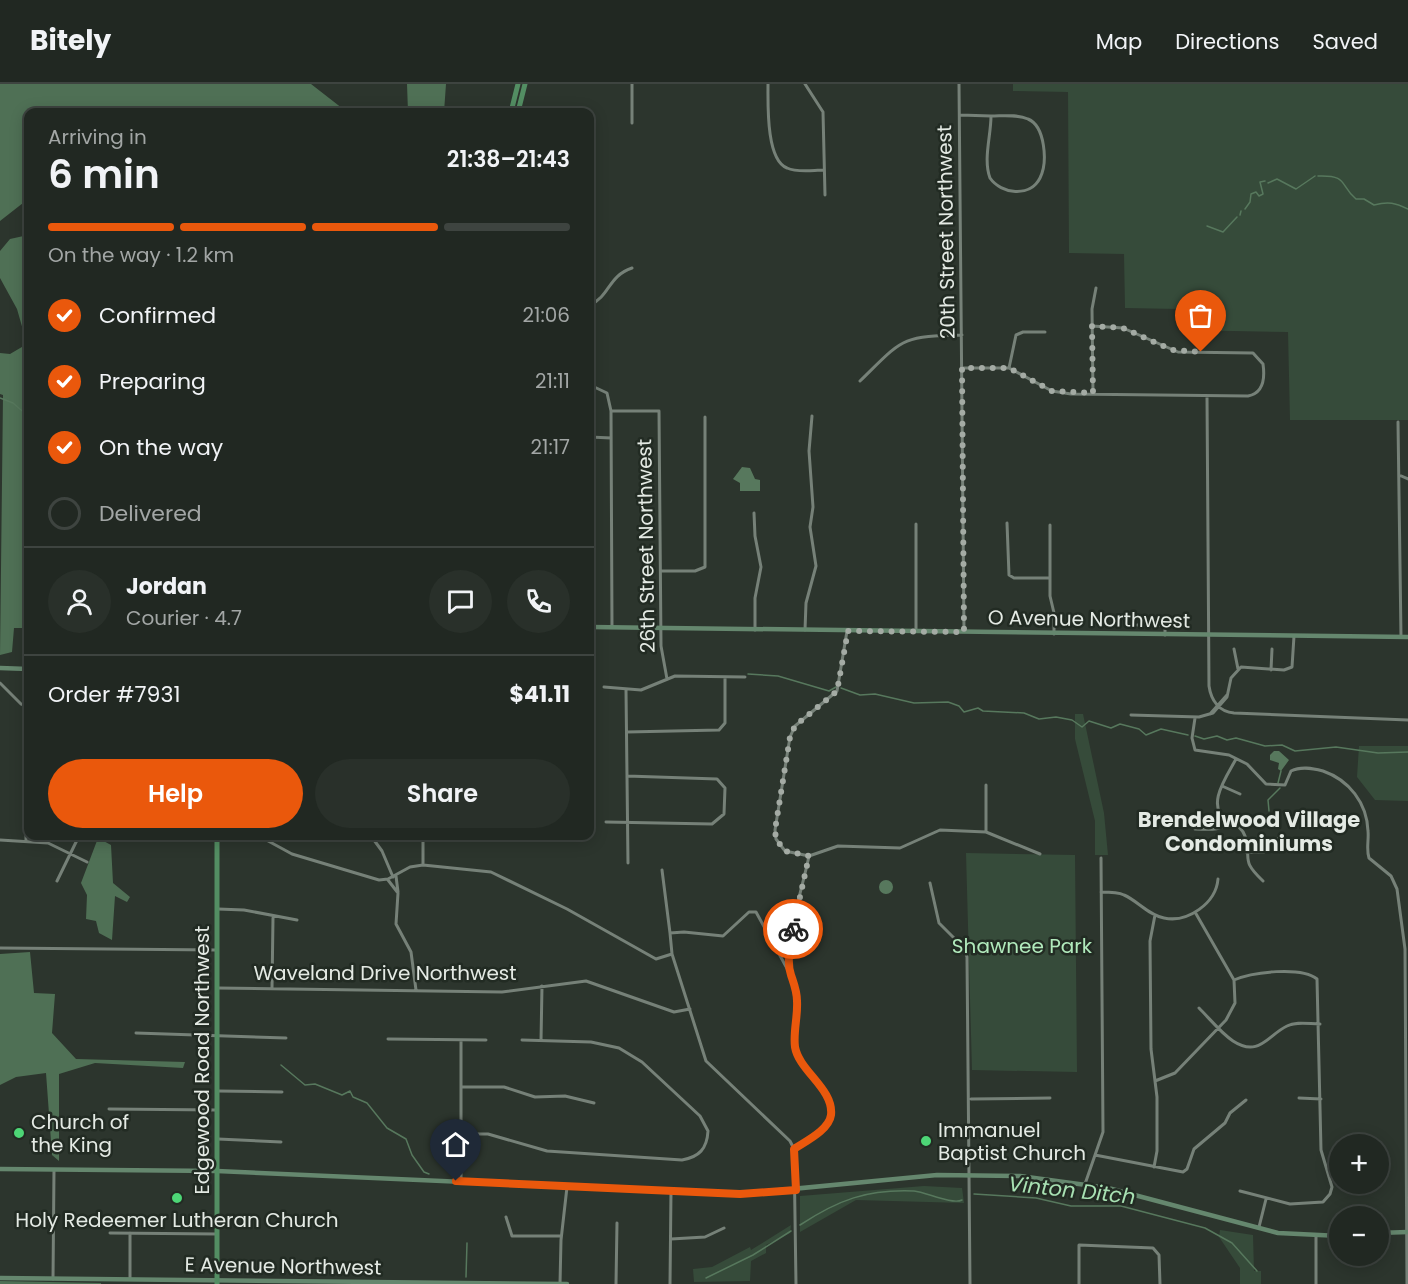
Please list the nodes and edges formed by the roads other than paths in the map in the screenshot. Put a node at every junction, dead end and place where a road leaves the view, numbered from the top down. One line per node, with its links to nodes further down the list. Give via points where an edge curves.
1 (518, 84): 7 (main road)
2 (525, 84): 8 (main road)
3 (632, 84): 11 (street)
4 (768, 84): 12 (street, via 776,160 790,169)
5 (805, 84): 12 (street, via 823,112)
6 (959, 84): 9 (street, 20th Street Northwest)
7 (513, 108)
8 (519, 108)
9 (960, 115): 10 (street); 19 (street, 20th Street Northwest)
10 (991, 116): 10 (street, via 987,156 990,177 1004,190 1028,189 1037,183 1042,172 1041,132 1025,117)
11 (632, 123)
12 (824, 170): 13 (street)
13 (825, 195)
14 (632, 268): 16 (street, via 615,276)
15 (1096, 288): 17 (street)
16 (594, 303)
17 (1092, 326): 24 (street); 25 (street, via 1123,328 1179,352 1253,353 1261,360 1262,387 1254,395)
18 (1045, 333): 21 (street, via 1016,335)
19 (962, 335): 20 (street, 20th Street Northwest); 22 (street, via 920,335 906,340)
20 (962, 368): 21 (street); 48 (street, 20th Street Northwest)
21 (1009, 368): 24 (street, via 1052,391)
22 (860, 381)
23 (594, 388): 26 (street, via 607,393)
24 (1093, 393): 25 (street)
25 (1207, 396): 51 (street)
26 (611, 411): 31 (street); 38 (street, 26th Street Northwest, via 659,411)
27 (812, 416): 45 (street, via 810,527 816,566 806,603)
28 (705, 417): 38 (street, via 705,567 695,571)
29 (1398, 422): 32 (street)
30 (594, 437): 31 (street)
31 (611, 438): 42 (street)
32 (1398, 475): 33 (street); 53 (street)
33 (1408, 479)
34 (754, 513): 44 (street, via 761,567 755,598)
35 (1007, 522): 39 (street, via 1009,575)
36 (916, 524): 47 (street)
37 (1050, 525): 39 (street)
38 (661, 571): 43 (street, 26th Street Northwest)
39 (1050, 578): 49 (street)
40 (1137, 625): 50 (street, via 1165,626)
41 (594, 627): 42 (street, O Avenue Northwest)
42 (612, 627): 43 (street, O Avenue Northwest)
43 (660, 628): 44 (street, O Avenue Northwest); 63 (street, 26th Street Northwest)
44 (756, 630): 45 (street, O Avenue Northwest)
45 (805, 630): 46 (street, O Avenue Northwest)
46 (848, 631): 47 (street, O Avenue Northwest); 94 (street, via 837,691 795,726 790,737 776,839 785,851)
47 (916, 632): 48 (street, O Avenue Northwest)
48 (964, 632): 49 (street, O Avenue Northwest)
49 (1054, 634): 50 (street, O Avenue Northwest)
50 (1165, 635): 51 (street, O Avenue Northwest)
51 (1210, 636): 52 (street, O Avenue Northwest); 68 (street, via 1209,686)
52 (1294, 636): 53 (street, O Avenue Northwest); 60 (street, via 1292,667)
53 (1401, 637): 54 (street, O Avenue Northwest)
54 (1408, 637)
55 (1272, 649): 60 (street)
56 (1234, 650): 58 (street)
57 (0, 668): 59 (street)
58 (1238, 669): 60 (street); 68 (street, via 1231,678 1231,690)
59 (24, 670)
60 (1271, 670)
61 (725, 677): 62 (street); 63 (street); 72 (street, via 724,725 714,732)
62 (745, 677)
63 (667, 679): 66 (street, via 649,689)
64 (0, 683): 67 (street)
65 (604, 687): 66 (street)
66 (626, 690): 72 (street)
67 (24, 705)
68 (1218, 705): 70 (street, via 1210,714); 71 (street, via 1234,713)
69 (1131, 715): 70 (street)
70 (1195, 717): 73 (street, via 1195,750)
71 (1408, 720)
72 (627, 732): 74 (street)
73 (1236, 759): 76 (street); 116 (street, via 1247,764 1266,784 1285,785 1291,771 1307,768 1338,778 1358,798 1367,819 1370,858 1391,876 1397,889)
74 (627, 776): 80 (street); 80 (street, via 717,779 725,788 722,819 712,824)
75 (986, 785): 82 (street)
76 (1222, 786): 77 (street); 78 (street, via 1218,806)
77 (1240, 794)
78 (1229, 821): 81 (street, via 1218,829); 91 (street, via 1245,836)
79 (606, 822): 80 (street)
80 (627, 822): 97 (street)
81 (1195, 829)
82 (986, 832): 93 (street); 94 (street, via 940,830 900,848 838,846)
83 (0, 840): 84 (street)
84 (26, 840): 92 (street, via 48,843)
85 (77, 840): 92 (street)
86 (217, 840): 108 (main road, Edgewood Road Northwest)
87 (266, 840): 101 (street, via 316,863)
88 (374, 840): 100 (street)
89 (423, 840): 98 (street)
90 (1280, 845): 91 (street, via 1264,852)
91 (1246, 852): 104 (street, via 1251,869)
92 (72, 854): 96 (street); 103 (street)
93 (1040, 854)
94 (809, 856): 115 (street)
95 (1101, 858): 106 (street)
96 (87, 862)
97 (628, 863)
98 (423, 865): 100 (street, via 410,867); 119 (street, via 492,872 656,959)
99 (662, 870): 113 (street)
100 (395, 877): 101 (street); 107 (street)
101 (388, 879): 107 (street)
102 (1218, 879): 109 (street, via 1211,899)
103 (57, 881)
104 (1263, 881)
105 (930, 883): 147 (street, via 939,924 964,948 967,957)
106 (1101, 891): 110 (street, via 1122,894); 157 (street, via 1103,1132)
107 (398, 894): 125 (street, via 396,924 411,952)
108 (218, 909): 111 (street, via 244,910); 117 (main road, Edgewood Road Northwest)
109 (1195, 912): 110 (street, via 1174,918); 121 (street)
110 (1155, 915): 140 (street, via 1150,940)
111 (273, 918): 112 (street); 124 (street)
112 (297, 920)
113 (670, 933): 118 (street, via 723,936 752,911 758,913); 119 (street)
114 (0, 948): 117 (street)
115 (790, 948): 118 (street); 120 (street)
116 (1406, 949): 128 (street)
117 (218, 950): 123 (main road, Edgewood Road Northwest)
118 (778, 952): 120 (street)
119 (672, 954): 127 (street)
120 (790, 974): 156 (street, via 797,999 795,1047 831,1113 822,1129)
121 (1234, 980): 129 (street, via 1257,973 1312,975 1319,983); 130 (street, via 1233,1011)
122 (542, 986): 125 (street, Waveland Drive Northwest, via 502,992); 127 (street, Waveland Drive Northwest, via 586,981 674,1012); 138 (street)
123 (217, 988): 124 (street, Waveland Drive Northwest); 132 (main road, Edgewood Road Northwest)
124 (272, 988): 125 (street, Waveland Drive Northwest)
125 (416, 990)
126 (1199, 1008): 130 (street)
127 (690, 1009): 156 (street, via 706,1061)
128 (1407, 1012): 139 (street)
129 (1320, 1024): 130 (street, via 1286,1026 1254,1047 1234,1042); 146 (street)
130 (1219, 1028): 140 (street, via 1174,1073)
131 (136, 1033): 132 (street)
132 (218, 1037): 133 (street); 142 (main road, Edgewood Road Northwest)
133 (286, 1038)
134 (388, 1039): 135 (street)
135 (461, 1040): 136 (street); 141 (street)
136 (486, 1040)
137 (522, 1040): 138 (street)
138 (541, 1041): 153 (street, via 605,1043 631,1054 700,1116 708,1131 705,1148 692,1159 682,1160 547,1151 489,1134)
139 (1407, 1074): 150 (street)
140 (1155, 1080): 158 (street)
141 (461, 1087): 149 (street, via 504,1087 535,1096 565,1096); 153 (street)
142 (217, 1091): 143 (street); 152 (main road, Edgewood Road Northwest)
143 (282, 1092)
144 (1050, 1098): 147 (street)
145 (1299, 1098): 146 (street)
146 (1321, 1098): 170 (street, via 1321,1150 1332,1187 1330,1194 1316,1203 1290,1204)
147 (970, 1099): 163 (street)
148 (1246, 1100): 158 (street, via 1194,1149 1187,1169 1179,1172)
149 (594, 1103)
150 (1407, 1107): 161 (street)
151 (109, 1109): 152 (street)
152 (217, 1110): 154 (main road, Edgewood Road Northwest)
153 (461, 1134): 164 (street)
154 (218, 1139): 155 (street); 162 (main road, Edgewood Road Northwest)
155 (281, 1142)
156 (794, 1149): 167 (street)
157 (1095, 1155): 158 (street); 165 (street)
158 (1154, 1167)
159 (0, 1169): 160 (street)
160 (54, 1170): 162 (street); 185 (street)
161 (1407, 1170): 175 (street)
162 (218, 1172): 164 (street); 179 (main road, Edgewood Road Northwest)
163 (970, 1174): 165 (street); 167 (street); 193 (street)
164 (461, 1181): 166 (street)
165 (1085, 1184): 174 (street)
166 (567, 1186): 168 (street); 180 (street)
167 (796, 1190): 168 (street, via 740,1194); 192 (street)
168 (671, 1191): 183 (street)
169 (1240, 1191): 170 (street)
170 (1266, 1198): 174 (street)
171 (506, 1217): 180 (street, via 512,1236)
172 (617, 1223): 190 (street)
173 (724, 1228): 183 (street, via 705,1238)
174 (1259, 1229): 182 (street)
175 (1407, 1232): 178 (street); 197 (street)
176 (110, 1233): 177 (street)
177 (130, 1233): 179 (street); 186 (street)
178 (1389, 1233)
179 (217, 1234): 187 (main road, Edgewood Road Northwest)
180 (561, 1236): 188 (street)
181 (1329, 1236): 182 (street)
182 (1316, 1237): 196 (street)
183 (671, 1239): 191 (street)
184 (0, 1278): 185 (street, E Avenue Northwest)
185 (54, 1278): 186 (street, E Avenue Northwest)
186 (129, 1279): 187 (street, E Avenue Northwest)
187 (217, 1282): 188 (street, E Avenue Northwest)
188 (560, 1284): 189 (street, E Avenue Northwest)
189 (567, 1284)
190 (616, 1284)
191 (670, 1284)
192 (796, 1284)
193 (970, 1284)
194 (1079, 1284): 195 (street, via 1079,1245 1153,1248 1160,1255)
195 (1160, 1284)
196 (1316, 1284)
197 (1407, 1284)

